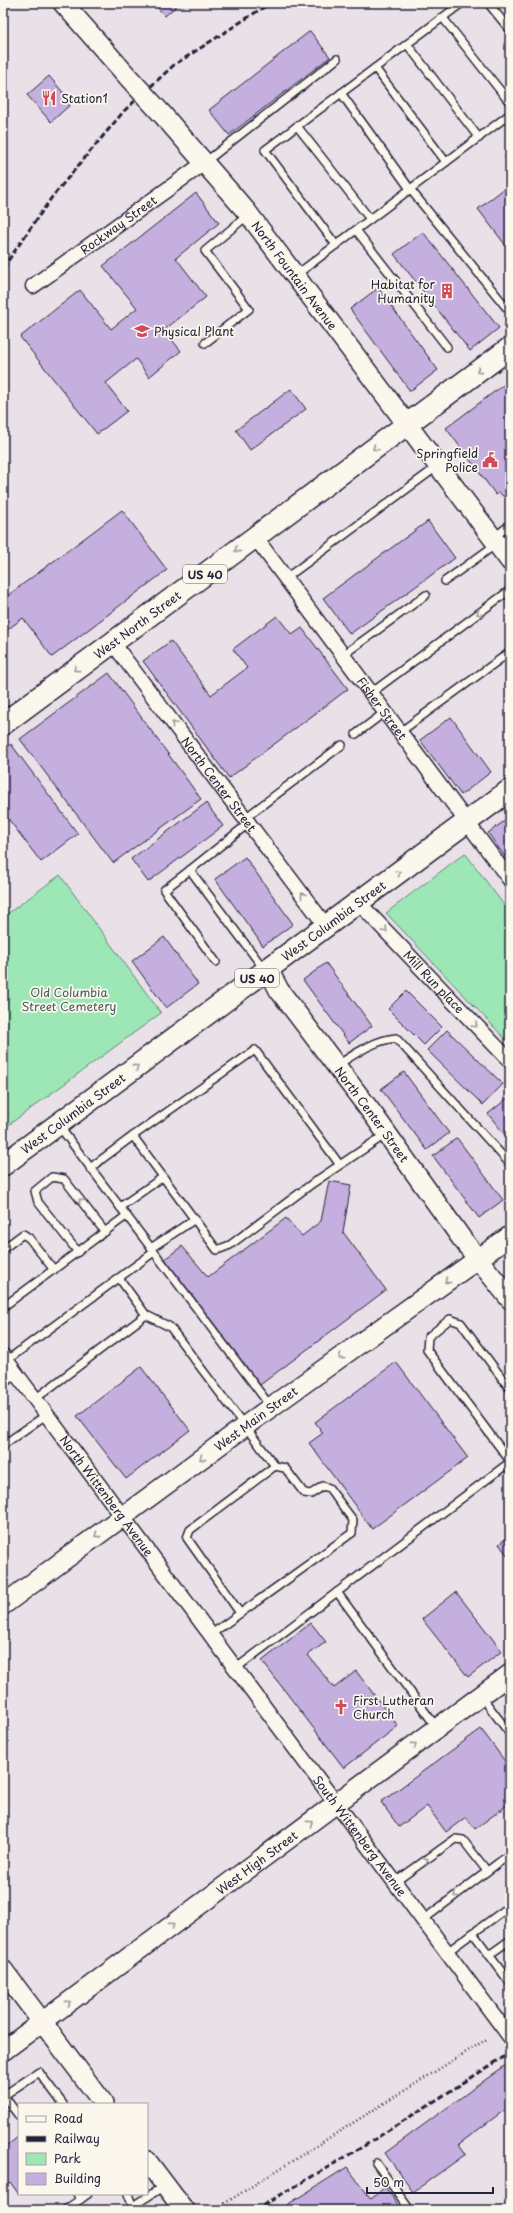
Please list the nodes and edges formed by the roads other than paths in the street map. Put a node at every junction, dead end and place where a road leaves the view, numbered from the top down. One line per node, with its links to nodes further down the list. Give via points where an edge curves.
1 (64, 3): 15 (street, North Fountain Avenue, bridge)
2 (462, 3): 4 (lane)
3 (488, 3): 5 (lane)
4 (443, 18): 6 (lane); 10 (lane)
5 (510, 30)
6 (407, 44): 8 (lane); 13 (lane)
7 (338, 59): 15 (lane)
8 (375, 68): 9 (lane); 14 (lane)
9 (341, 93): 12 (lane); 16 (lane)
10 (510, 103)
11 (510, 114): 13 (lane)
12 (297, 126): 18 (lane); 20 (lane, via 265,150)
13 (479, 138): 14 (lane)
14 (446, 162): 16 (lane)
15 (204, 163): 17 (street, North Fountain Avenue); 22 (street, Rockway Street)
16 (410, 189): 18 (lane); 23 (lane)
17 (249, 215): 21 (street, North Fountain Avenue); 24 (lane, via 205,251 249,309)
18 (370, 219): 19 (lane)
19 (356, 230): 20 (lane); 25 (lane)
20 (336, 245): 21 (lane)
21 (296, 276): 27 (street, North Fountain Avenue)
22 (33, 286)
23 (506, 307)
24 (206, 343)
25 (447, 347)
26 (510, 348): 27 (main road, US 40, one-way to 27)
27 (407, 424): 28 (street, North Fountain Avenue); 30 (main road, West North Street / US 40, one-way to 30)
28 (438, 466): 31 (street, North Fountain Avenue); 33 (lane)
29 (510, 525): 31 (lane)
30 (255, 537): 33 (street, Fisher Street); 37 (main road, West North Street / US 40, one-way to 37)
31 (495, 541): 32 (street, North Fountain Avenue); 34 (lane)
32 (510, 561)
33 (286, 578): 39 (street, Fisher Street)
34 (445, 581)
35 (510, 590): 40 (lane, one-way to 40)
36 (426, 595): 39 (lane)
37 (112, 642): 42 (main road, West North Street / US 40, one-way to 42); 47 (street, North Center Street, one-way to 37)
38 (510, 652): 43 (lane)
39 (343, 655): 40 (street, Fisher Street)
40 (371, 693): 41 (street, Fisher Street)
41 (385, 712): 43 (street, Fisher Street); 44 (lane)
42 (3, 724)
43 (400, 732): 48 (street, Fisher Street)
44 (356, 734)
45 (342, 745): 47 (lane)
46 (510, 790): 48 (main road, West Columbia Street / US 40)
47 (247, 821): 49 (lane); 52 (street, North Center Street, one-way to 47)
48 (467, 822): 50 (street, Fisher Street); 51 (main road, West Columbia Street / US 40, one-way to 48)
49 (190, 870): 53 (lane, via 164,890); 54 (lane)
50 (510, 880)
51 (358, 902): 52 (main road, West Columbia Street / US 40); 55 (street, Mill Run place, one-way to 55)
52 (326, 926): 54 (main road, West Columbia Street / US 40)
53 (216, 962)
54 (267, 970): 56 (street, North Center Street); 57 (main road, West Columbia Street / US 40, one-way to 54)
55 (510, 1061)
56 (336, 1066): 58 (street, North Center Street); 60 (lane, via 365,1048 385,1039 396,1038)
57 (58, 1124): 61 (main road, West Columbia Street / US 40); 63 (lane)
58 (387, 1133): 62 (lane); 73 (street, North Center Street)
59 (133, 1136): 62 (lane, via 255,1050); 63 (lane); 64 (lane)
60 (510, 1164)
61 (3, 1165)
62 (340, 1165): 67 (lane, via 230,1245 217,1250)
63 (90, 1168): 65 (lane)
64 (163, 1177): 65 (lane); 67 (lane)
65 (120, 1207): 66 (lane)
66 (126, 1216): 68 (lane); 71 (lane)
67 (194, 1219): 71 (lane)
68 (105, 1232): 72 (lane); 72 (lane, one-way to 72, via 64,1180 52,1177 35,1191 38,1202)
69 (510, 1236): 73 (street, West Main Street)
70 (3, 1249): 74 (lane, via 23,1234)
71 (153, 1250): 75 (lane); 84 (lane)
72 (78, 1252): 74 (lane)
73 (478, 1258): 76 (street, North Center Street); 84 (street, West Main Street, one-way to 84)
74 (54, 1270): 77 (lane)
75 (119, 1278): 78 (lane); 79 (lane)
76 (510, 1300)
77 (3, 1307)
78 (146, 1315): 83 (lane); 86 (lane, via 170,1327)
79 (5, 1359): 80 (street, North Wittenberg Avenue)
80 (16, 1374): 81 (lane); 83 (street, North Wittenberg Avenue)
81 (3, 1384)
82 (510, 1389): 88 (lane, via 461,1323 450,1320 428,1337 427,1350)
83 (35, 1399): 85 (street, North Wittenberg Avenue)
84 (270, 1407): 86 (street, West Main Street)
85 (46, 1415): 87 (lane); 90 (street, North Wittenberg Avenue)
86 (245, 1426): 89 (lane); 90 (street, West Main Street, one-way to 90)
87 (3, 1445)
88 (510, 1462): 91 (lane)
89 (275, 1466): 93 (lane, via 190,1530 187,1538); 93 (lane, via 285,1468 304,1493 311,1494 323,1486 329,1488 353,1520 352,1533)
90 (122, 1517): 92 (street, West Main Street, one-way to 92); 94 (street, North Wittenberg Avenue)
91 (337, 1592): 95 (lane); 98 (lane)
92 (3, 1605)
93 (240, 1613): 94 (lane)
94 (210, 1635): 95 (street, South Wittenberg Avenue)
95 (235, 1669): 100 (street, South Wittenberg Avenue)
96 (510, 1674): 97 (street, West High Street)
97 (481, 1696): 98 (street, West High Street); 99 (lane)
98 (437, 1728): 100 (street, West High Street, one-way to 98)
99 (510, 1734)
100 (336, 1804): 103 (street, South Wittenberg Avenue); 112 (street, West High Street, one-way to 100)
101 (510, 1854): 102 (lane)
102 (487, 1871): 103 (lane, one-way to 102, via 454,1839 463,1840); 105 (lane, one-way to 105)
103 (395, 1882): 105 (street, South Wittenberg Avenue)
104 (510, 1906): 106 (lane)
105 (423, 1920): 108 (street, South Wittenberg Avenue)
106 (473, 1933): 108 (lane); 109 (lane)
107 (510, 1940): 109 (lane)
108 (447, 1952): 113 (street, South Wittenberg Avenue)
109 (489, 1955): 111 (lane)
110 (3, 1970): 112 (street)
111 (510, 1982)
112 (42, 2022): 114 (street, West High Street); 117 (street)
113 (509, 2032)
114 (3, 2051)
115 (3, 2096): 116 (lane, via 39,2072); 118 (lane)
116 (62, 2103)
117 (103, 2103)
118 (18, 2115)
119 (148, 2162): 121 (street)
120 (376, 2163): 127 (lane)
121 (166, 2185): 124 (lane); 126 (street)
122 (128, 2195): 124 (lane)
123 (79, 2196): 125 (lane)
124 (133, 2208)
125 (65, 2210)
126 (184, 2210)
127 (410, 2210)

